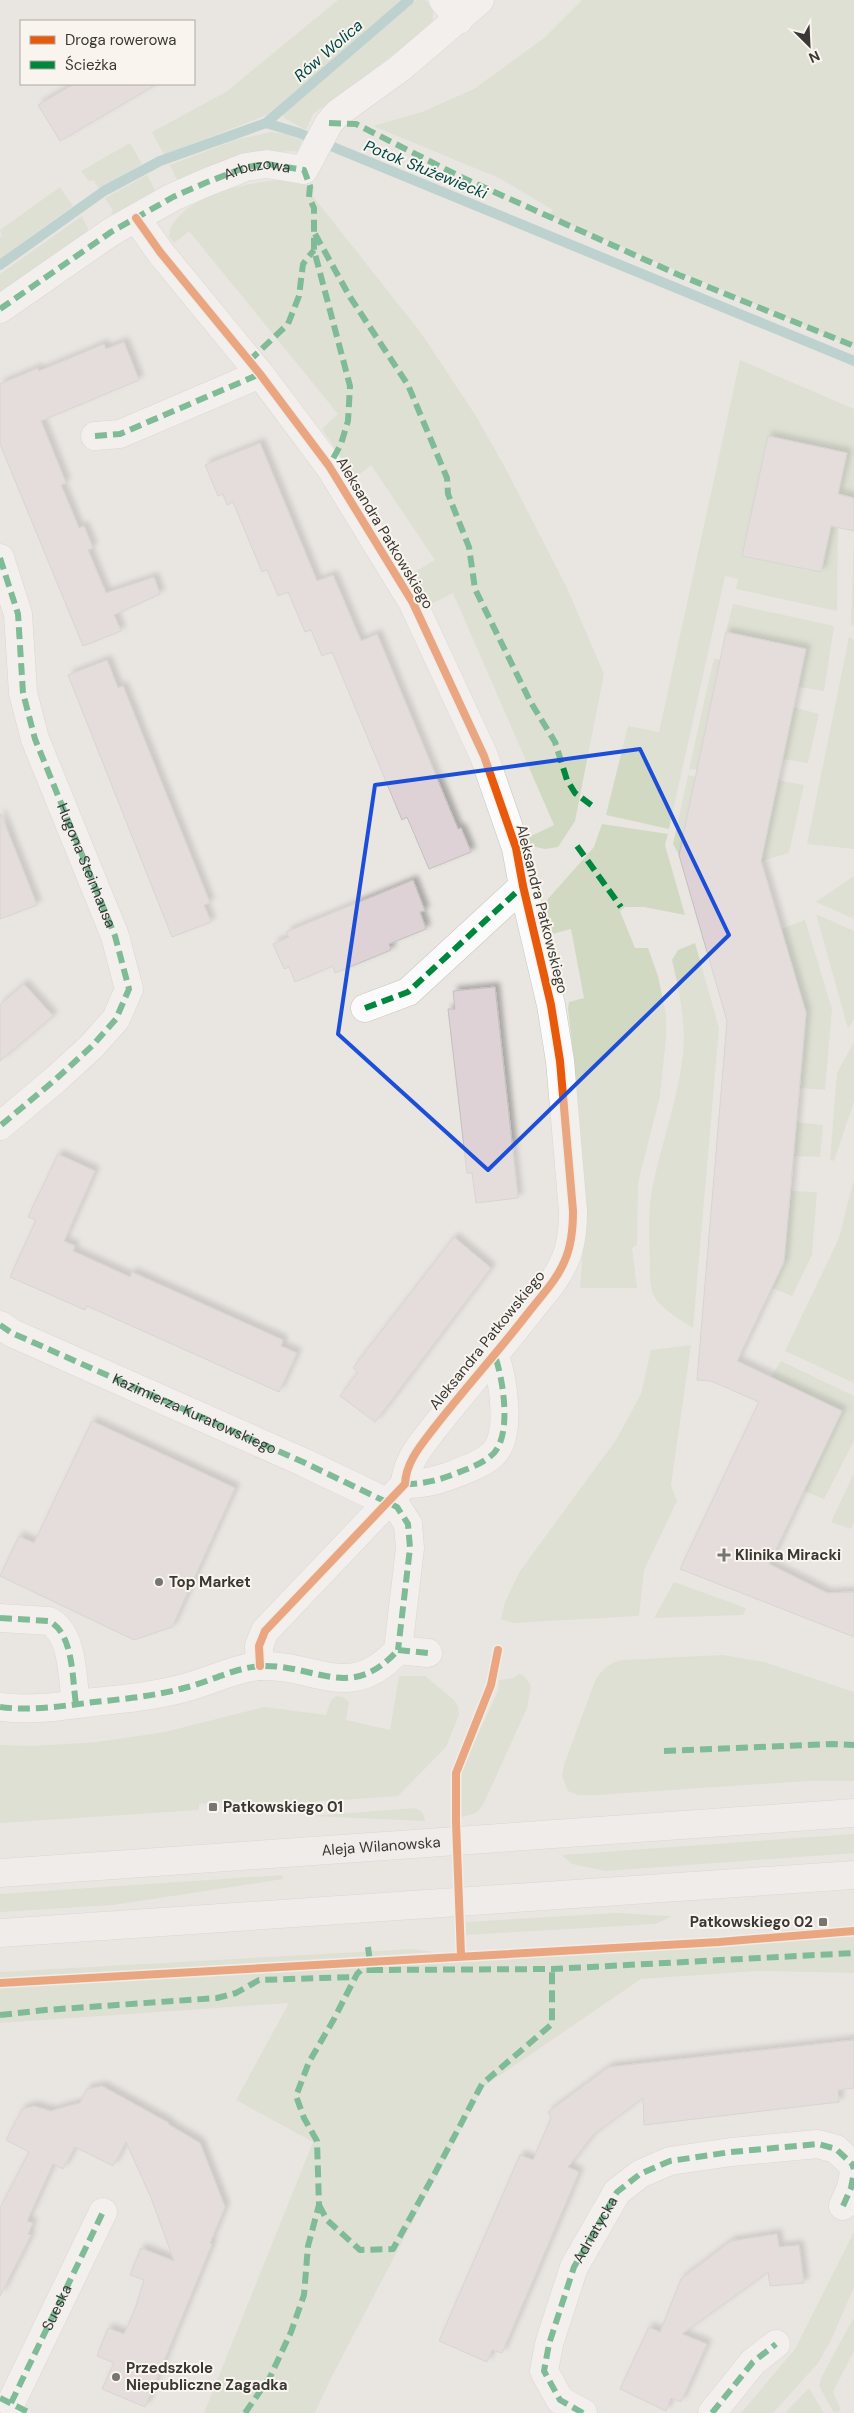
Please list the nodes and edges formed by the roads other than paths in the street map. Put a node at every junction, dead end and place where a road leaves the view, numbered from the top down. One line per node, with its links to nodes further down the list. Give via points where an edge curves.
1 (480, 0): 2 (street, Arbuzowa)
2 (450, 9): 3 (street, Arbuzowa, via 399,69 338,113 329,123 304,170 267,164 246,167 173,197)
3 (136, 218): 4 (street, Arbuzowa); 5 (street, Aleksandra Patkowskiego)
4 (0, 309)
5 (260, 374): 6 (street, via 120,434); 8 (street, Aleksandra Patkowskiego, via 329,466 413,603 484,756 516,848)
6 (95, 436)
7 (0, 558): 10 (street, Hugona Steinhausa, via 18,614 23,693 35,740 115,936 129,989 116,1019 92,1046)
8 (523, 886): 9 (street, via 408,992); 12 (street, Aleksandra Patkowskiego, via 551,1005 560,1061 573,1230 565,1260 554,1279)
9 (366, 1008)
10 (0, 1126)
11 (0, 1325): 13 (street, Kazimierza Kuratowskiego, via 28,1340)
12 (494, 1356): 13 (street, Aleksandra Patkowskiego, via 418,1449); 13 (street, Aleksandra Patkowskiego, via 502,1384 504,1429 494,1453 475,1466)
13 (397, 1493): 15 (street, via 410,1535); 17 (street, via 272,1622 259,1646)
14 (0, 1618): 18 (street, via 56,1624 68,1651)
15 (398, 1650): 16 (street); 17 (street, via 375,1671 348,1679 291,1668)
16 (428, 1653)
17 (260, 1666): 18 (street, via 166,1693)
18 (76, 1704): 19 (street)
19 (0, 1707)
20 (854, 1813): 21 (main road, Aleja Wilanowska)
21 (0, 1873)
22 (854, 1875): 23 (main road)
23 (0, 1933)
24 (854, 2171): 25 (street, Adriatycka); 29 (street, Adriatycka, via 852,2164 836,2149 818,2144 670,2161 640,2174 617,2192 574,2267 549,2344 544,2371 560,2400)
25 (843, 2206)
26 (103, 2212): 28 (street, Sueska)
27 (776, 2344): 30 (street, via 753,2362)
28 (13, 2404)
29 (582, 2413)
30 (712, 2413)

